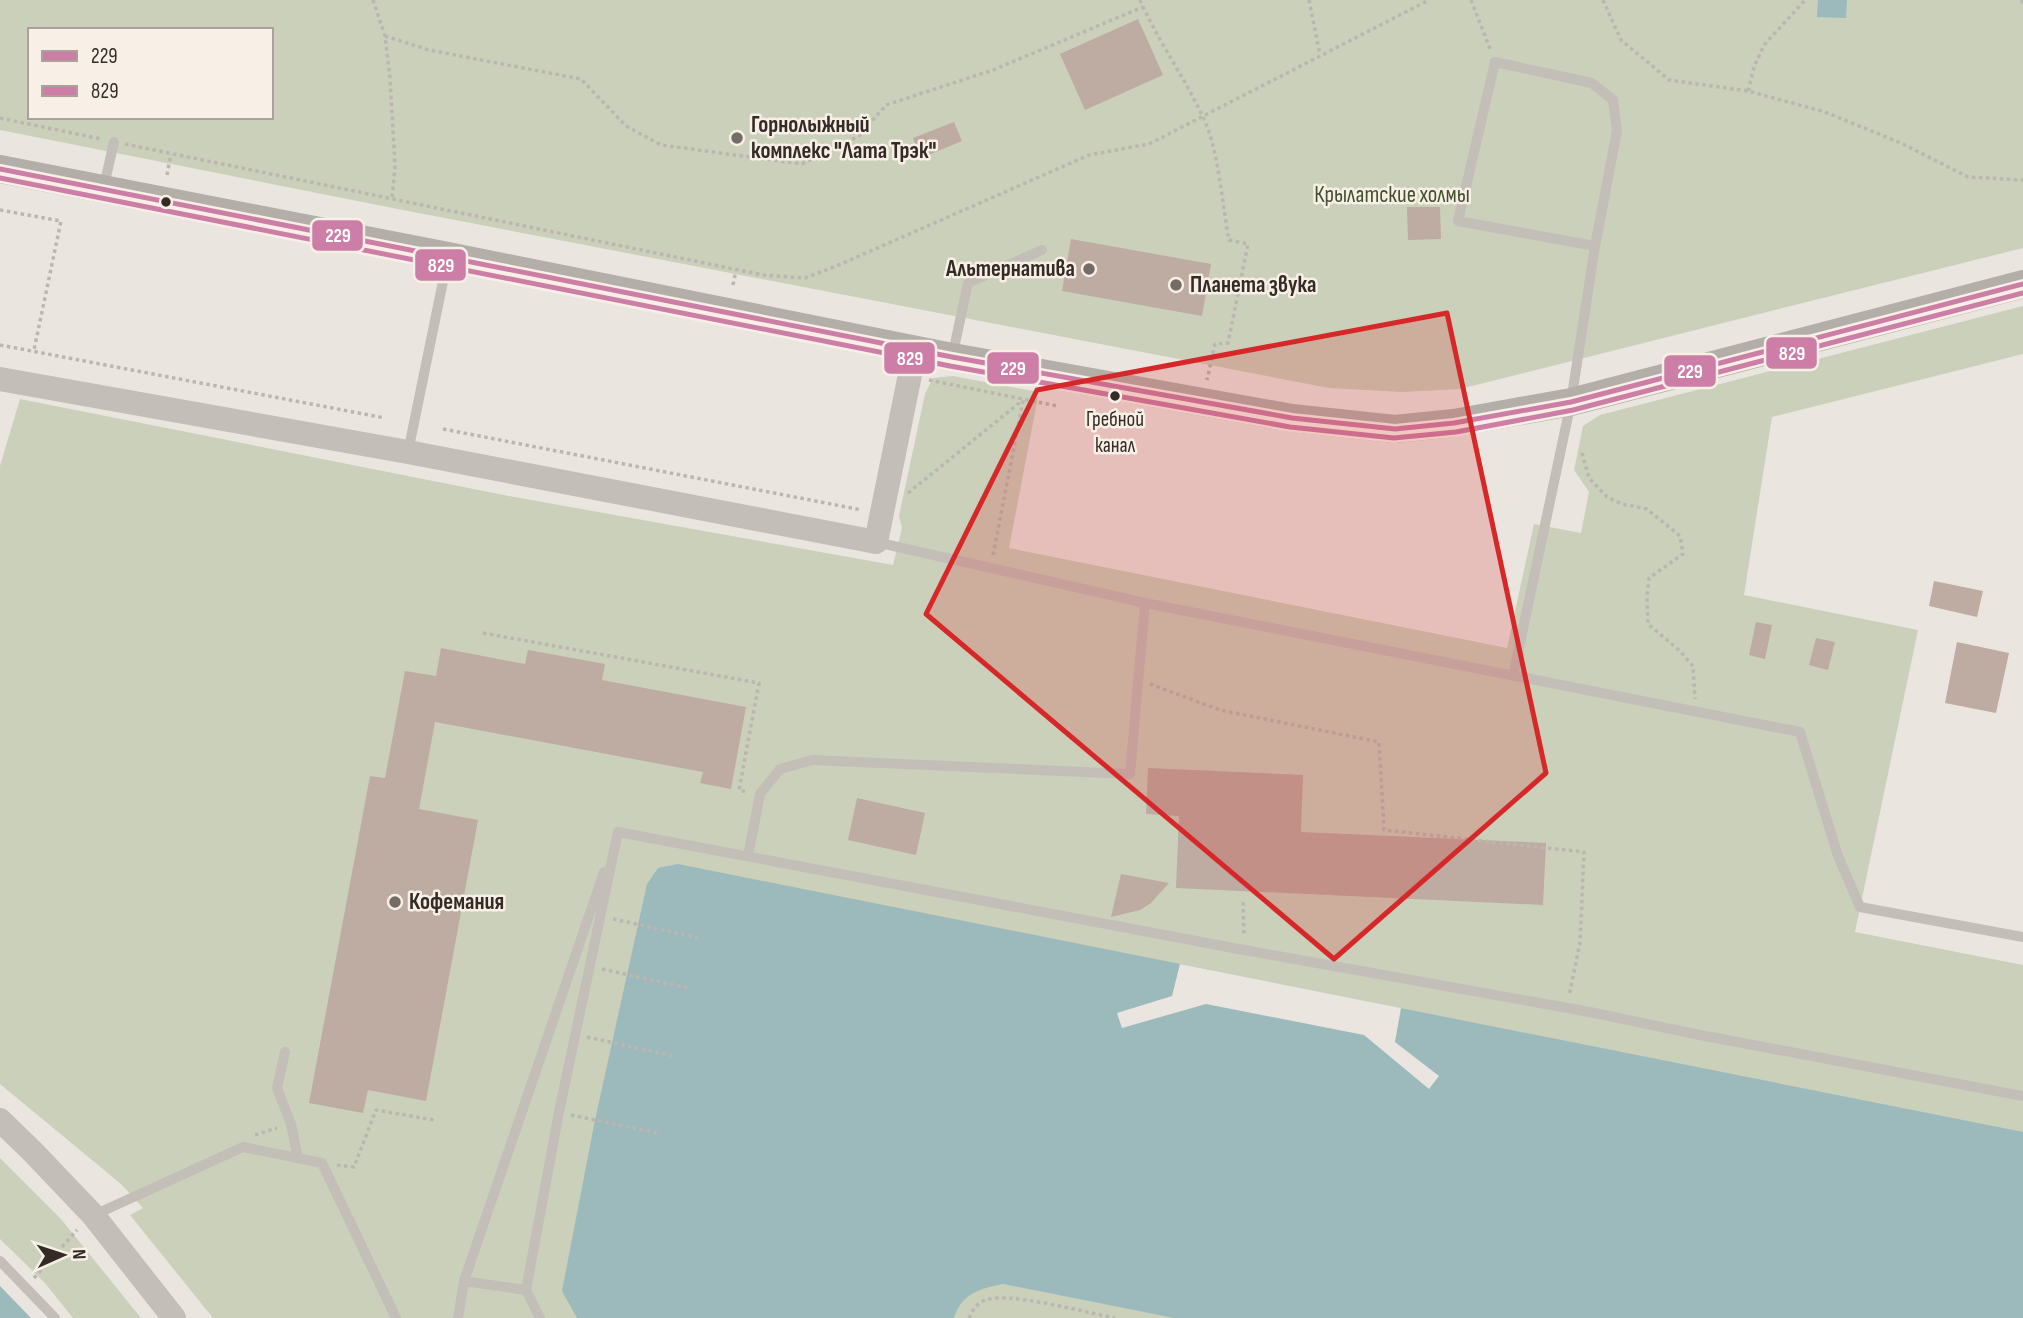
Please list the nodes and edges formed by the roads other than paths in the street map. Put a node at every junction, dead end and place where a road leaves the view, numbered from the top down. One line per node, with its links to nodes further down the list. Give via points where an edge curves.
1 (114, 142): 3 (lane)
2 (0, 169): 3 (main road)
3 (103, 190): 6 (main road)
4 (1595, 246): 4 (lane, via 1458,221 1495,62 1592,83 1613,100 1617,131); 11 (lane)
5 (1042, 250): 8 (lane, via 968,283)
6 (448, 256): 9 (main road); 12 (lane)
7 (2023, 284): 11 (main road)
8 (952, 357): 9 (main road); 11 (main road, via 1292,418 1395,429)
9 (912, 363): 13 (street)
10 (0, 379): 12 (street)
11 (1571, 402): 15 (lane)
12 (408, 452): 13 (street)
13 (876, 542): 14 (lane)
14 (1145, 603): 15 (lane); 17 (lane, via 1130,774 812,760 780,769 760,794)
15 (1513, 676): 18 (lane, via 1800,732 1838,856 1860,907)
16 (618, 832): 17 (lane); 25 (lane); 26 (lane)
17 (748, 856): 20 (lane)
18 (2023, 937)
19 (285, 1052): 22 (lane, via 277,1088)
20 (2023, 1096)
21 (0, 1120): 23 (street)
22 (298, 1158): 23 (lane, via 243,1147); 29 (lane, via 322,1163)
23 (85, 1222): 28 (street)
24 (0, 1261): 27 (lane)
25 (464, 1281): 26 (lane); 30 (lane)
26 (526, 1290): 31 (lane)
27 (55, 1318)
28 (174, 1318)
29 (396, 1318)
30 (458, 1318)
31 (540, 1318)

